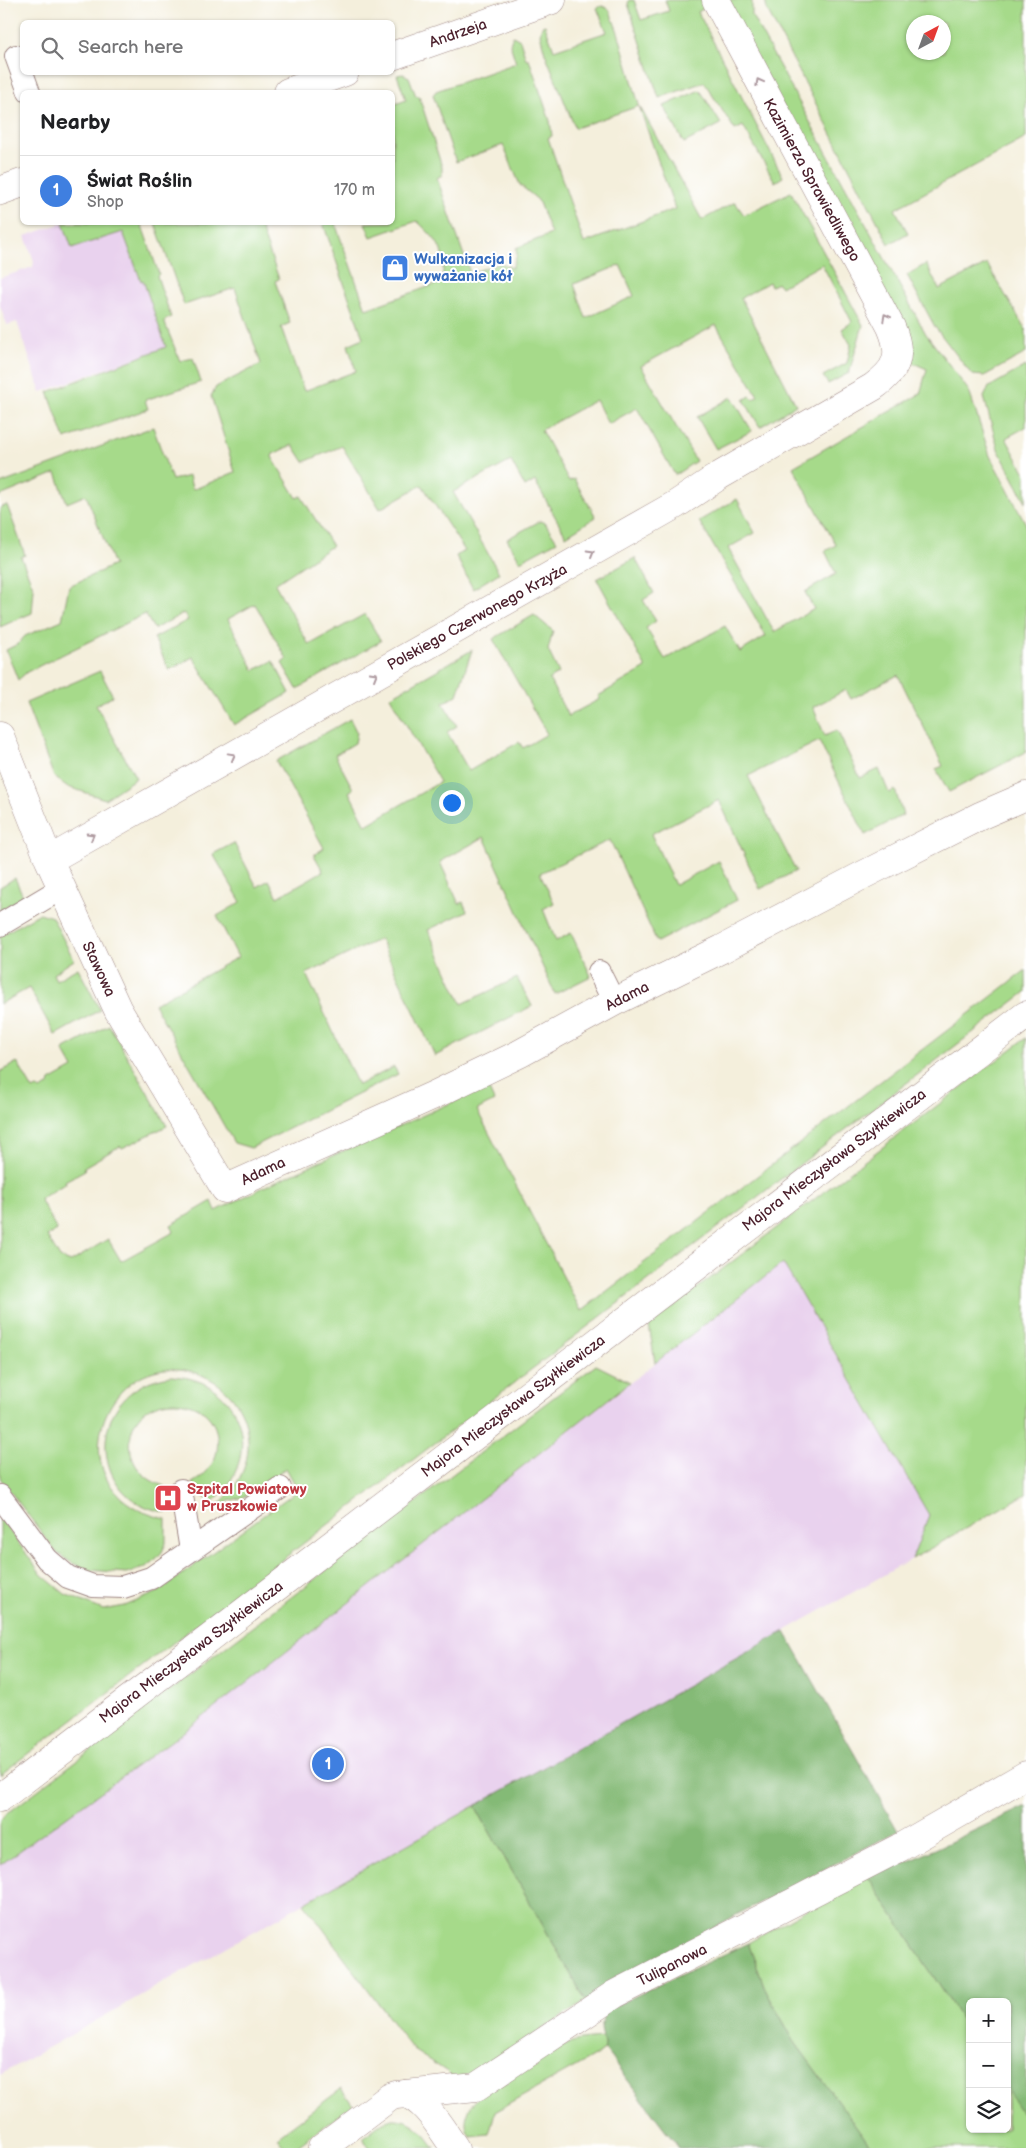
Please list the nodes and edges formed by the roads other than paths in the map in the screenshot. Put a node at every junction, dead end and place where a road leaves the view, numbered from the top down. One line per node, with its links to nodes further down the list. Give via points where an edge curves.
1 (552, 0): 3 (street, Andrzeja)
2 (716, 0): 12 (street, Kazimierza Sprawiedliwego, one-way to 2, via 898,355 891,327)
3 (395, 55)
4 (16, 56): 5 (lane)
5 (20, 67)
6 (23, 75): 8 (lane)
7 (336, 75): 9 (street)
8 (28, 90)
9 (294, 90)
10 (20, 184): 11 (street)
11 (0, 191)
12 (896, 363): 15 (street, Polskiego Czerwonego Krzyża, one-way to 12, via 675,505 726,471 873,387)
13 (0, 736): 15 (street, Stawowa)
14 (1026, 796): 19 (street, Adama, via 956,828 722,950)
15 (49, 860): 16 (street, Stawowa)
16 (62, 888): 17 (lane); 21 (street, Stawowa, via 122,1018)
17 (0, 925)
18 (599, 972): 19 (lane)
19 (614, 1002): 21 (street, Adama, via 434,1095)
20 (1026, 1015): 27 (street, Majora Mieczysława Szyłkiewicza)
21 (225, 1189)
22 (280, 1488): 25 (lane)
23 (181, 1490): 25 (lane)
24 (0, 1496): 25 (lane, via 47,1559 68,1577 93,1586 123,1587 151,1578)
25 (191, 1550)
26 (1026, 1775): 28 (street, Tulipanowa, via 899,1848 615,1994 476,2087)
27 (0, 1798)
28 (404, 2094): 29 (street, Tulipanowa, via 388,2098); 30 (street, via 422,2103)
29 (322, 2148)
30 (455, 2148)

